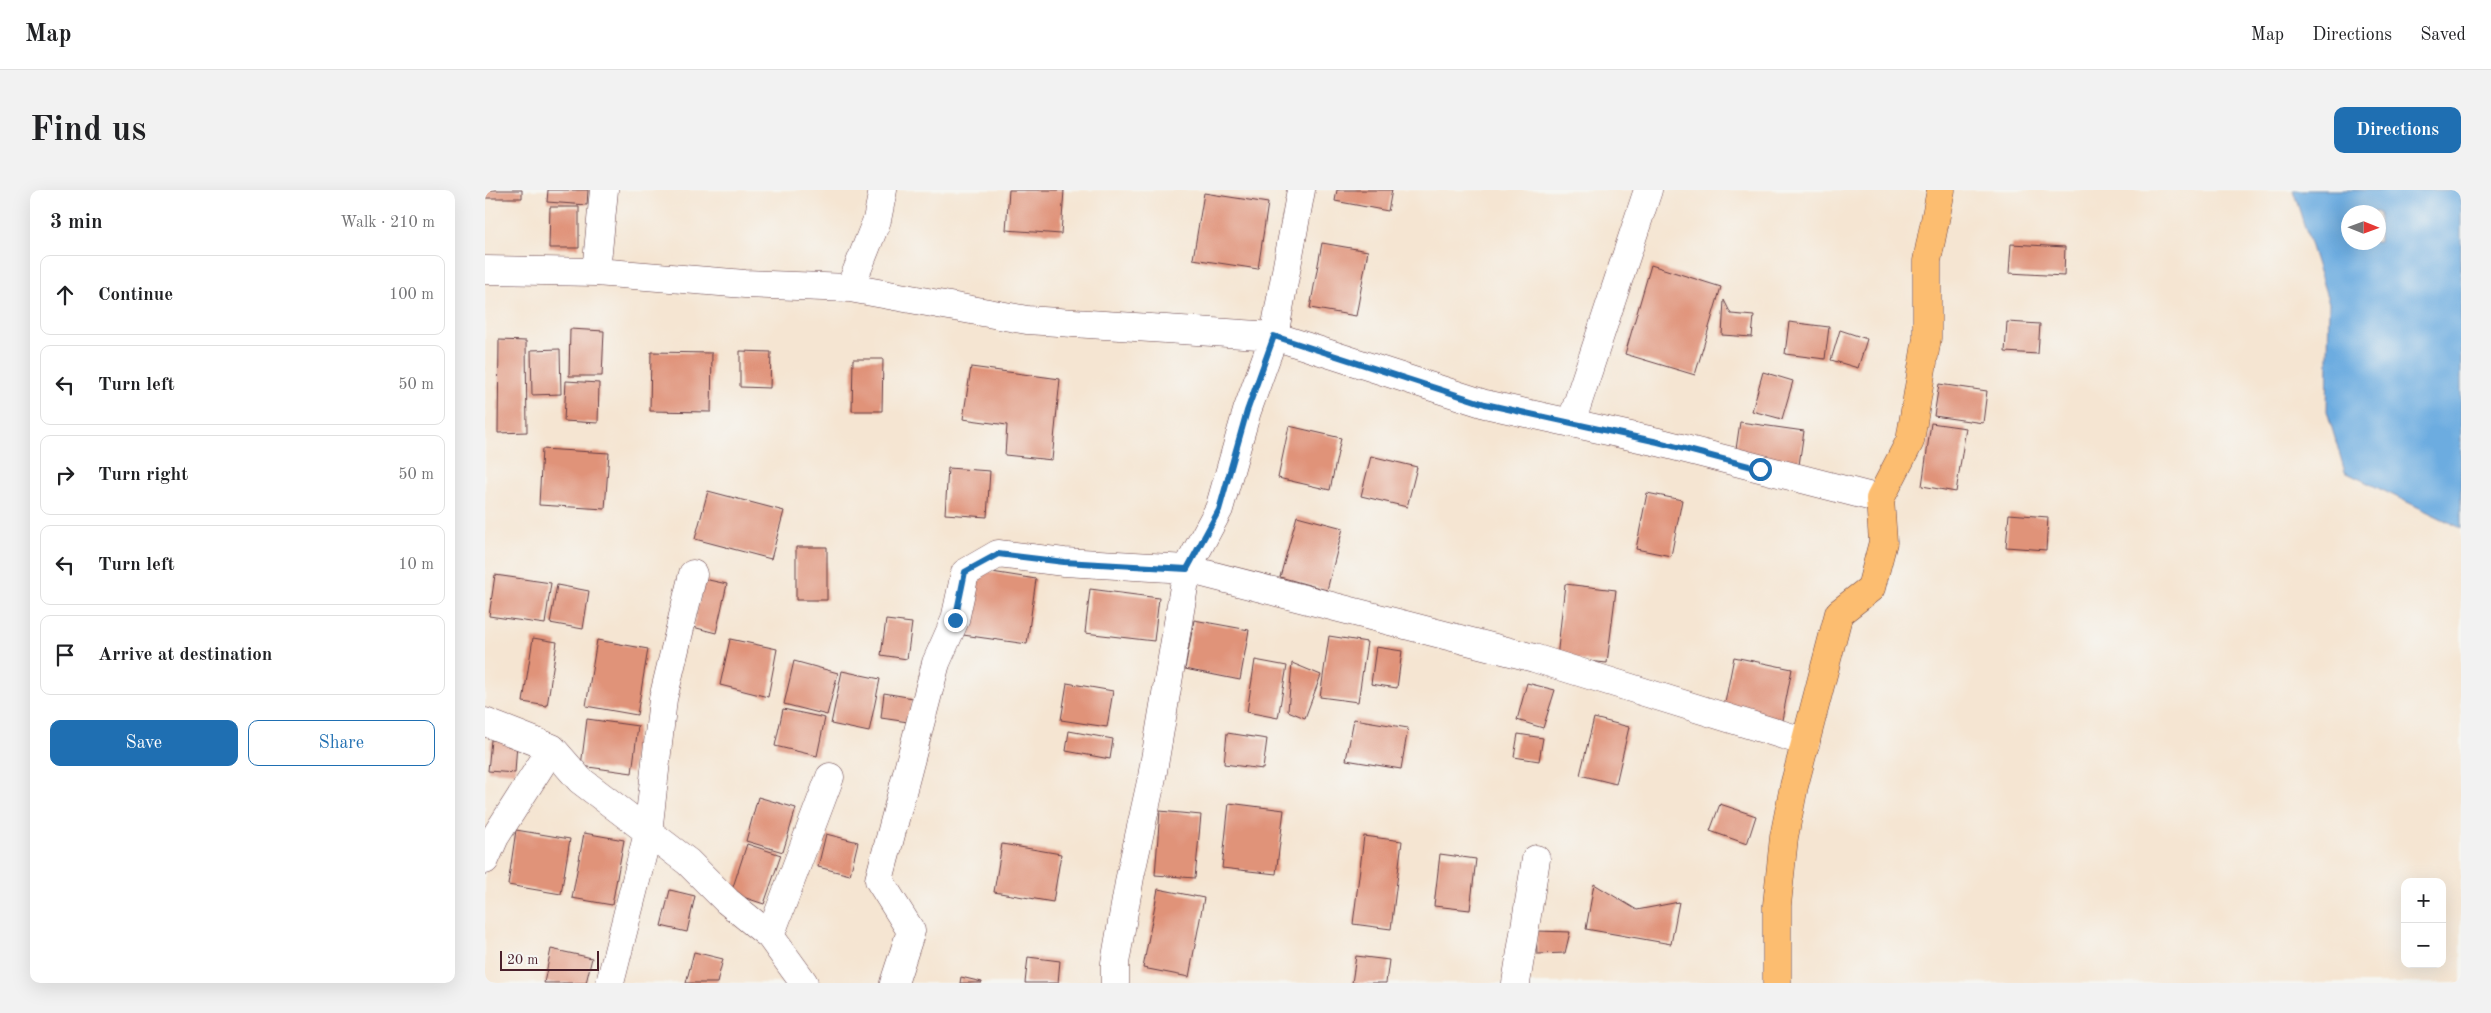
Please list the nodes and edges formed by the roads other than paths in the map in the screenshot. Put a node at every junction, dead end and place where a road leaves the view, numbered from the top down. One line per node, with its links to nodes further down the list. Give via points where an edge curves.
1 (604, 190): 7 (street)
2 (883, 190): 8 (street, via 877,220)
3 (1301, 190): 9 (street)
4 (1649, 190): 10 (street)
5 (1941, 190): 11 (main road, via 1927,261 1927,338 1910,441)
6 (485, 270): 7 (street)
7 (596, 272): 8 (street, via 745,284)
8 (851, 288): 9 (street, via 1027,320)
9 (1274, 336): 10 (street, via 1485,404); 12 (street, via 1247,411 1219,510)
10 (1571, 423): 11 (street)
11 (1880, 499): 15 (main road, via 1883,542 1871,588 1839,613)
12 (1187, 569): 15 (street, via 1534,658); 24 (street, via 1064,562 998,554 965,572 955,620 936,663 879,880 911,931); 25 (street, via 1153,777 1118,944)
13 (693, 574): 18 (street, via 663,699)
14 (485, 722): 16 (street)
15 (1806, 742): 27 (main road, via 1784,837 1777,905)
16 (552, 748): 18 (street, via 581,780); 20 (street, via 495,837)
17 (830, 777): 21 (street)
18 (648, 833): 21 (street, via 688,862 727,901); 22 (street)
19 (1536, 859): 26 (street)
20 (485, 860)
21 (770, 936): 23 (street)
22 (610, 983)
23 (804, 983)
24 (894, 983)
25 (1115, 983)
26 (1516, 983)
27 (1777, 983)

